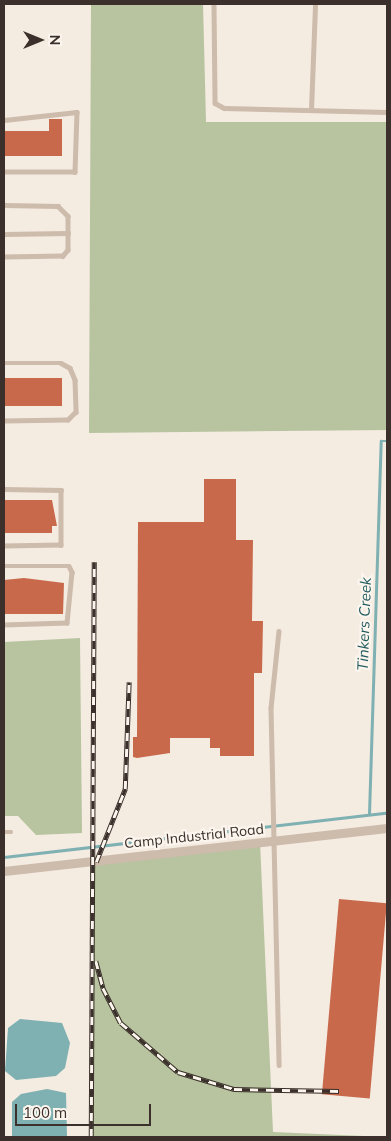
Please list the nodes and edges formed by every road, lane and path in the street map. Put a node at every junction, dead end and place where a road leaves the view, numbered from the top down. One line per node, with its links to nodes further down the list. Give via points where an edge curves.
1 (214, 4): 3 (lane, via 215,103 224,108)
2 (314, 4): 3 (lane)
3 (311, 110): 4 (lane)
4 (387, 112)
5 (4, 120): 6 (lane, via 77,112 75,172)
6 (4, 172)
7 (4, 205): 8 (lane, via 58,206 68,216)
8 (68, 233): 9 (lane); 10 (lane, via 63,256)
9 (4, 234)
10 (4, 257)
11 (4, 363): 12 (lane, via 61,363 75,380 76,404 68,420)
12 (4, 421)
13 (4, 489): 14 (lane, via 61,490 61,545)
14 (4, 546)
15 (4, 566): 16 (lane, via 69,566 72,572 67,623)
16 (4, 625)
17 (278, 631): 21 (lane, via 271,708)
18 (387, 828): 21 (street, Camp Industrial Road)
19 (4, 832): 20 (lane)
20 (11, 832)
21 (273, 841): 22 (street, Camp Industrial Road); 23 (lane)
22 (4, 871)
23 (278, 1066)

